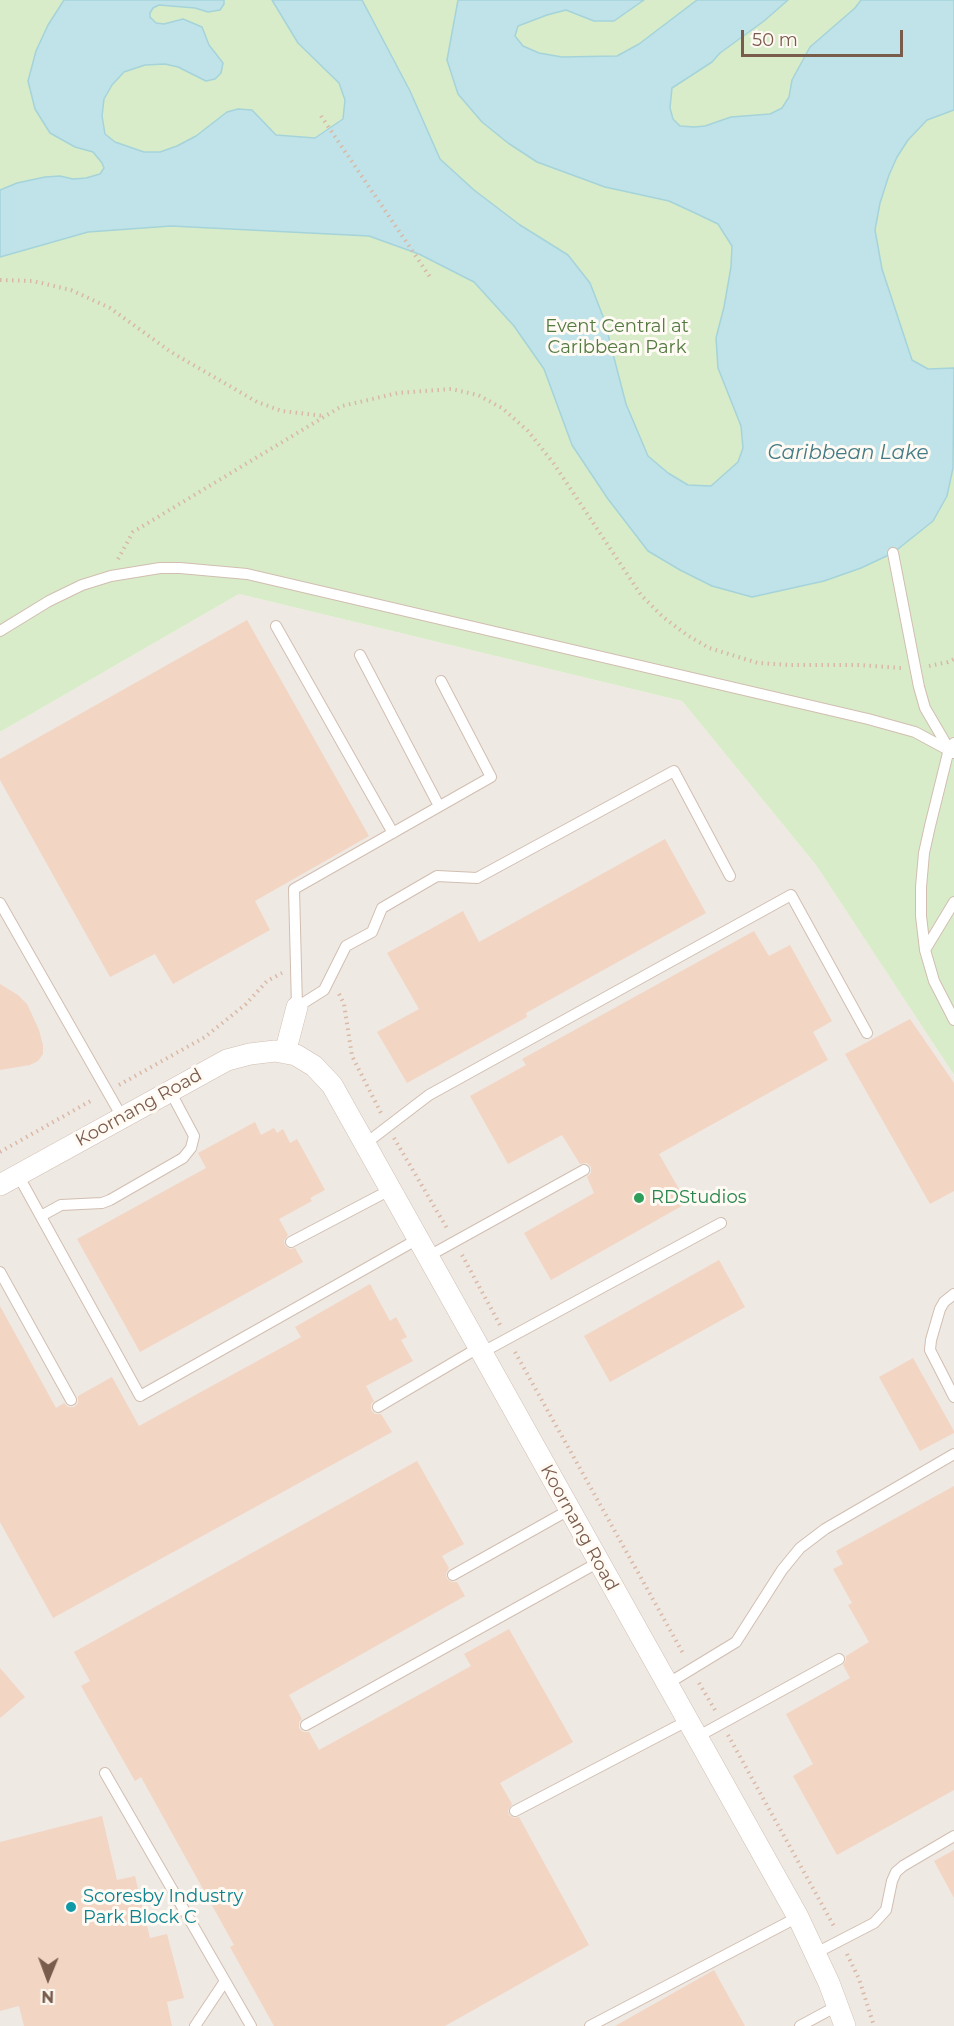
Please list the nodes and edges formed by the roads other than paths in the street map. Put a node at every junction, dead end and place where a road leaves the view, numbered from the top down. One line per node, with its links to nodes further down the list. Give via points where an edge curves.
1 (893, 553): 6 (lane, via 925,708)
2 (276, 626): 8 (lane)
3 (0, 631): 6 (lane, via 81,585 111,576 160,568 247,574 868,719 915,732)
4 (360, 655): 7 (lane)
5 (441, 681): 7 (lane, via 492,777)
6 (952, 748): 12 (lane, via 924,853 921,907)
7 (439, 806): 8 (lane)
8 (393, 833): 13 (lane, via 294,889)
9 (730, 876): 13 (lane, via 674,771 477,878 437,876 382,908 372,933 346,946 324,990)
10 (954, 902): 12 (lane)
11 (0, 903): 18 (lane)
12 (926, 950): 14 (lane, via 934,981)
13 (297, 1007): 16 (street)
14 (954, 1020)
15 (867, 1033): 19 (lane, via 791,895 429,1095)
16 (285, 1053): 17 (street, Koornang Road, via 250,1054 227,1060); 19 (street, Koornang Road, via 296,1054 314,1066 332,1085)
17 (170, 1091): 18 (street, Koornang Road); 24 (lane, via 195,1136 183,1158 110,1200 61,1205)
18 (122, 1117): 21 (street, Koornang Road)
19 (364, 1144): 23 (street, Koornang Road)
20 (584, 1170): 27 (lane)
21 (18, 1174): 22 (street, Koornang Road); 24 (lane)
22 (0, 1185)
23 (390, 1190): 26 (lane); 27 (street, Koornang Road)
24 (41, 1216): 27 (lane, via 140,1396)
25 (721, 1223): 30 (lane)
26 (291, 1242)
27 (422, 1248): 30 (street, Koornang Road)
28 (0, 1272): 32 (lane)
29 (954, 1294): 31 (lane, via 940,1309 930,1350)
30 (480, 1350): 33 (lane); 35 (street, Koornang Road)
31 (954, 1397)
32 (71, 1400)
33 (378, 1407)
34 (954, 1454): 39 (lane, via 825,1529 800,1548 736,1642)
35 (569, 1510): 36 (street, Koornang Road); 37 (lane)
36 (599, 1562): 39 (street, Koornang Road); 40 (lane)
37 (453, 1575)
38 (839, 1659): 41 (lane)
39 (667, 1684): 41 (street, Koornang Road)
40 (306, 1725)
41 (692, 1729): 43 (lane); 45 (street, Koornang Road)
42 (105, 1773): 47 (lane)
43 (515, 1811)
44 (954, 1836): 46 (lane, via 896,1872 886,1910 874,1923)
45 (798, 1917): 46 (street, Koornang Road); 51 (lane)
46 (816, 1953): 48 (street, Koornang Road)
47 (225, 1981): 49 (lane); 50 (lane)
48 (837, 2006): 52 (lane); 53 (street, Koornang Road)
49 (195, 2026)
50 (251, 2026)
51 (590, 2026)
52 (800, 2026)
53 (845, 2026)

